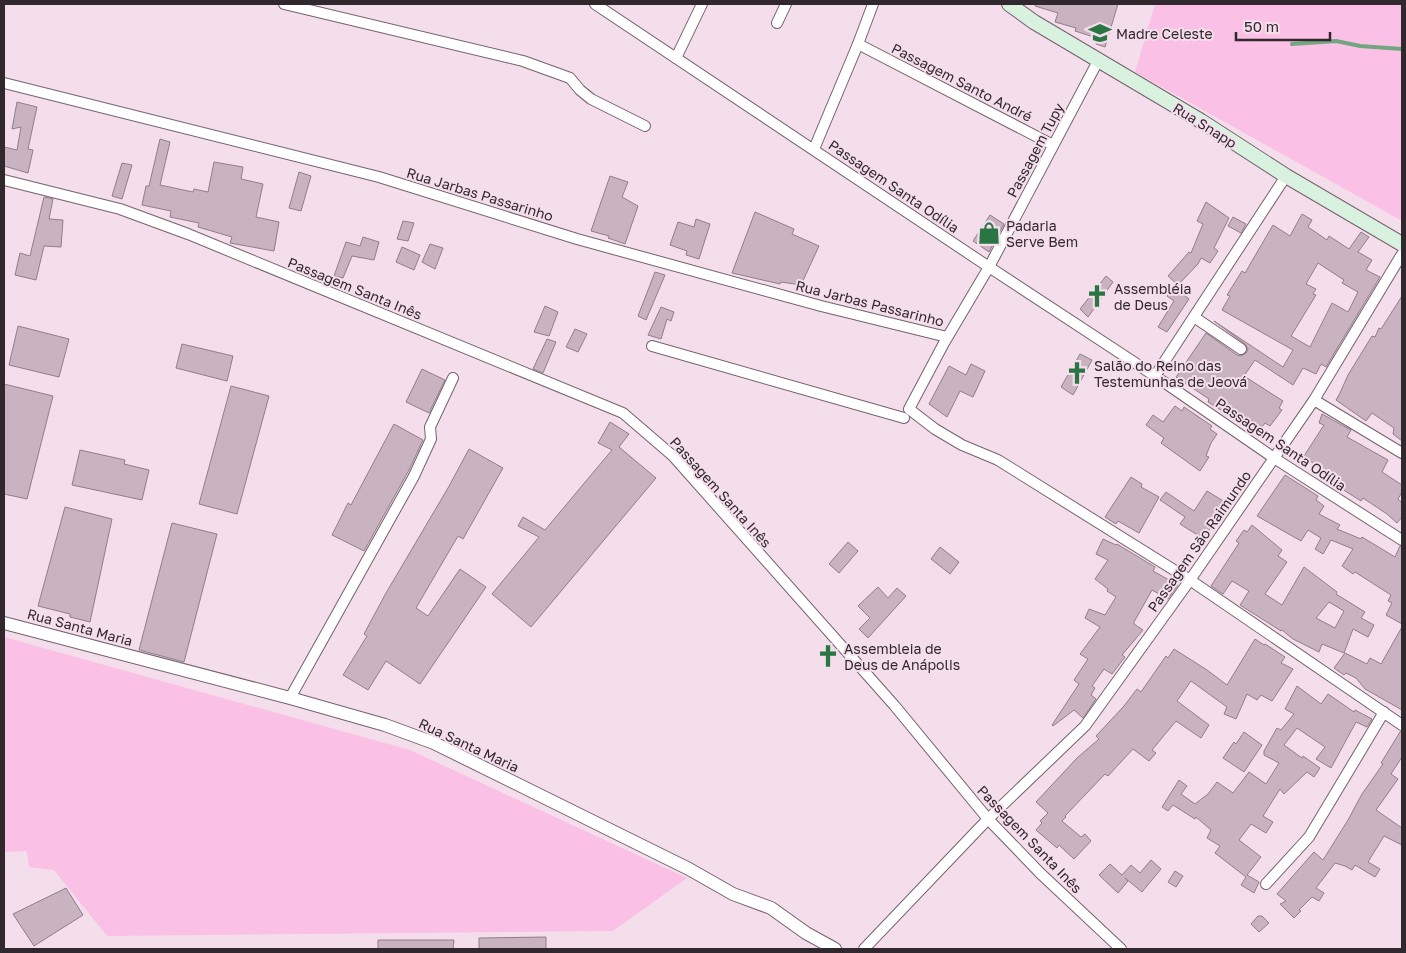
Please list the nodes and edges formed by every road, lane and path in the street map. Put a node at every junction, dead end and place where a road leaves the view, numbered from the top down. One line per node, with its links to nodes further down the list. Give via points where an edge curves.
1 (284, 4): 12 (street, via 547,69 570,78 591,98)
2 (595, 4): 9 (street, Passagem Santa Odília)
3 (702, 4): 9 (street)
4 (786, 4): 7 (street)
5 (873, 4): 8 (street)
6 (1008, 4): 10 (main road, Rua Snapp)
7 (778, 23)
8 (858, 44): 13 (street, Passagem Santo André); 14 (street)
9 (676, 58): 14 (street, Passagem Santa Odília)
10 (1098, 61): 13 (street, Passagem Tupy); 15 (main road, Rua Snapp, via 1201,121)
11 (4, 83): 21 (street, Rua Jarbas Passarinho, via 379,177 587,242)
12 (645, 126)
13 (1053, 145): 19 (street, Passagem Tupy)
14 (814, 149): 19 (street, Passagem Santa Odília)
15 (1286, 176): 17 (main road, Rua Snapp); 20 (street)
16 (4, 180): 36 (street, Passagem Santa Inês, via 120,209 188,234 623,414 673,456 894,705)
17 (1402, 244)
18 (1402, 254): 26 (street, Passagem São Raimundo)
19 (989, 267): 21 (street, Passagem Tupy); 24 (street, Passagem Santa Odília)
20 (1194, 317): 23 (street); 24 (street)
21 (947, 337): 27 (street, Passagem Tupy)
22 (652, 346): 27 (street)
23 (1241, 349)
24 (1155, 376): 29 (street, Passagem Santa Odília)
25 (453, 378): 33 (street, via 430,427 431,439 414,476)
26 (1314, 400): 28 (street); 29 (street, Passagem São Raimundo)
27 (906, 414): 31 (street, via 998,460)
28 (1402, 453)
29 (1274, 458): 30 (street, Passagem Santa Odília); 31 (street, Passagem São Raimundo)
30 (1402, 540)
31 (1190, 580): 34 (street); 36 (street, Passagem São Raimundo, via 1085,726)
32 (4, 623): 33 (street, Rua Santa Maria)
33 (290, 698): 38 (street, Rua Santa Maria, via 385,725 434,743 733,894 771,908)
34 (1384, 712): 35 (street); 37 (street, via 1309,837)
35 (1402, 725)
36 (988, 819): 39 (street, Passagem São Raimundo); 40 (street, Passagem Santa Inês)
37 (1266, 884)
38 (835, 949)
39 (864, 949)
40 (1121, 949)

